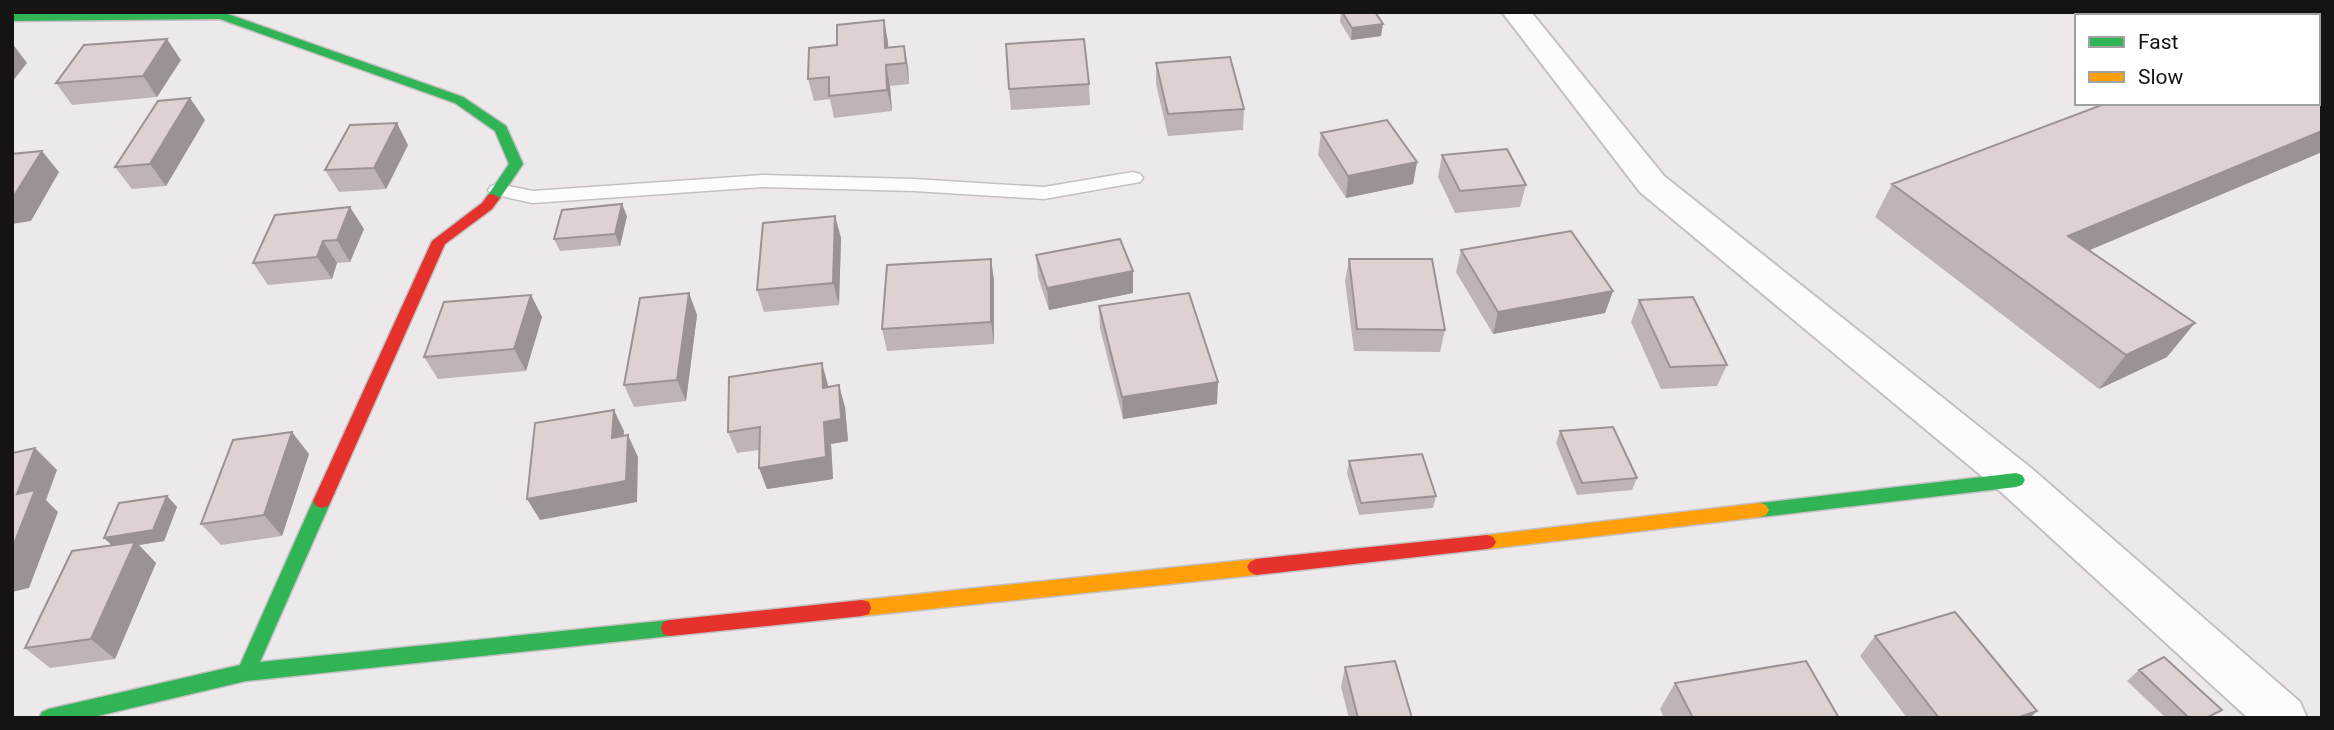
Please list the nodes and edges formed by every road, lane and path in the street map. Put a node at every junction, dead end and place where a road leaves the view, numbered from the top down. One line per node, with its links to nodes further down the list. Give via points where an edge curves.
1 (1516, 12): 5 (street, via 1652,184)
2 (12, 17): 4 (street, via 221,15 376,69 459,100 501,129 516,164)
3 (1133, 178): 4 (lane, via 1044,193 763,181 533,197)
4 (498, 190): 6 (street, via 487,206 439,241)
5 (2016, 480): 6 (street, via 1395,553); 8 (street)
6 (246, 672): 7 (street)
7 (49, 718)
8 (2283, 718)

